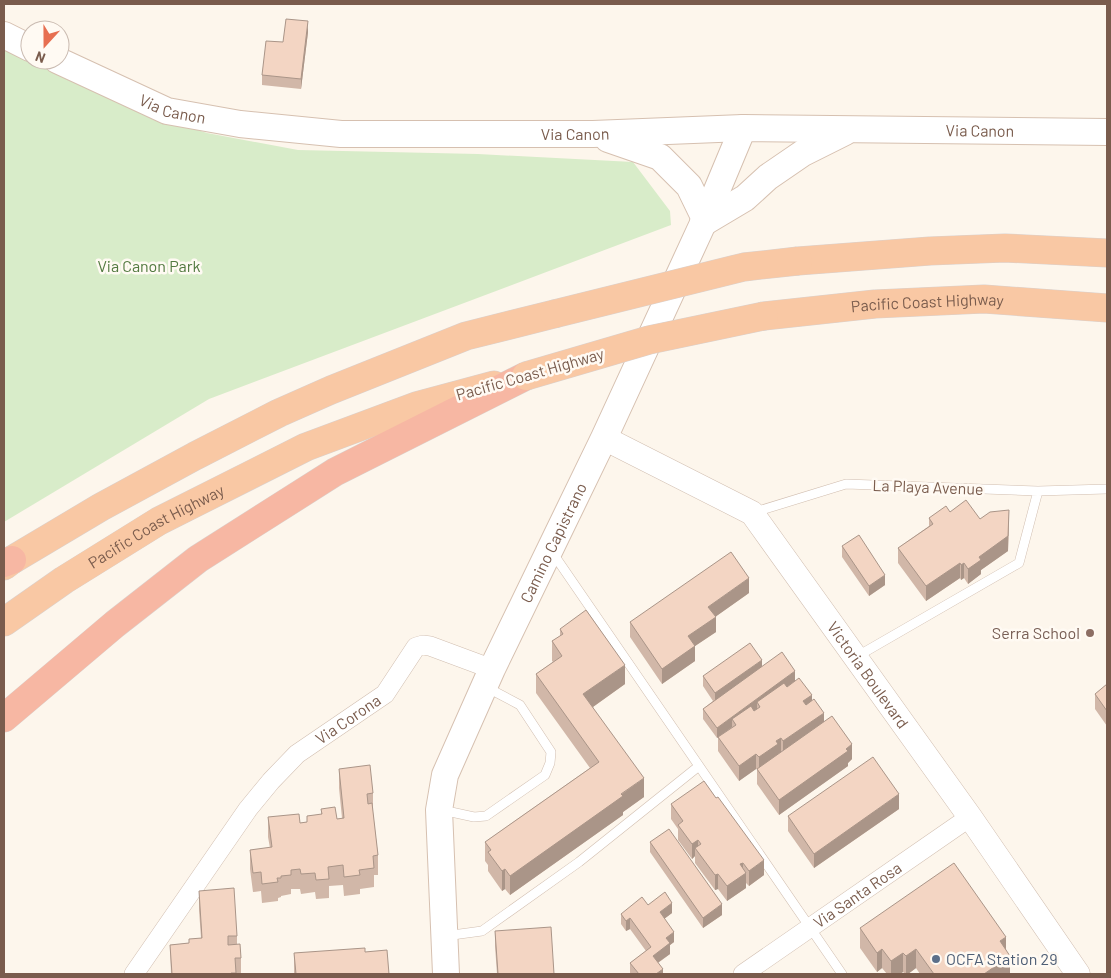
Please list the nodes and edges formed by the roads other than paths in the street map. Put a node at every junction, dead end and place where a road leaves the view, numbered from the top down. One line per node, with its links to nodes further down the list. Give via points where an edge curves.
1 (4, 35): 2 (main road)
2 (20, 43)
3 (70, 66): 7 (main road, Via Canon, via 167,111 240,124 341,134)
4 (744, 128): 5 (main road, Via Canon); 7 (main road, Via Canon); 8 (main road, Camino Capistrano)
5 (849, 130): 6 (main road, Via Canon); 8 (main road, via 803,153 745,198)
6 (1107, 132)
7 (593, 134): 8 (main road, via 660,157 689,186)
8 (704, 221): 12 (main road, Camino Capistrano)
9 (1107, 253): 17 (highway, bridge, via 1005,248 744,267 466,336 279,413 110,502)
10 (1107, 308): 11 (highway, Pacific Coast Highway, bridge, via 984,299 875,304 764,316 649,340)
11 (526, 376): 18 (highway, Pacific Coast Highway, via 416,406 306,448 159,521); 21 (highway, via 335,472 198,559)
12 (604, 438): 15 (street, Victoria Boulevard); 16 (main road, Camino Capistrano)
13 (1107, 489): 14 (lane, La Playa Avenue)
14 (1038, 491): 15 (lane, La Playa Avenue, via 846,484); 19 (lane, via 1019,563)
15 (752, 513): 19 (street, Victoria Boulevard)
16 (551, 550): 20 (main road, Camino Capistrano); 22 (lane)
17 (7, 563)
18 (4, 622)
19 (856, 657): 24 (street, Victoria Boulevard)
20 (488, 678): 23 (main road, Camino Capistrano, via 445,775); 23 (lane, via 520,705 551,752 550,763 545,775 486,816 474,817); 27 (street, Via Corona, via 430,646 416,647 385,694 298,754 248,809)
21 (4, 718)
22 (699, 766): 25 (lane); 26 (lane, via 579,862 482,931)
23 (439, 810): 26 (main road, Camino Capistrano)
24 (970, 816): 25 (street, Via Santa Rosa); 31 (street, Victoria Boulevard)
25 (810, 928): 29 (street, Via Santa Rosa); 30 (lane)
26 (444, 936): 28 (main road, Camino Capistrano)
27 (134, 974)
28 (446, 974)
29 (743, 974)
30 (842, 974)
31 (1078, 974)

